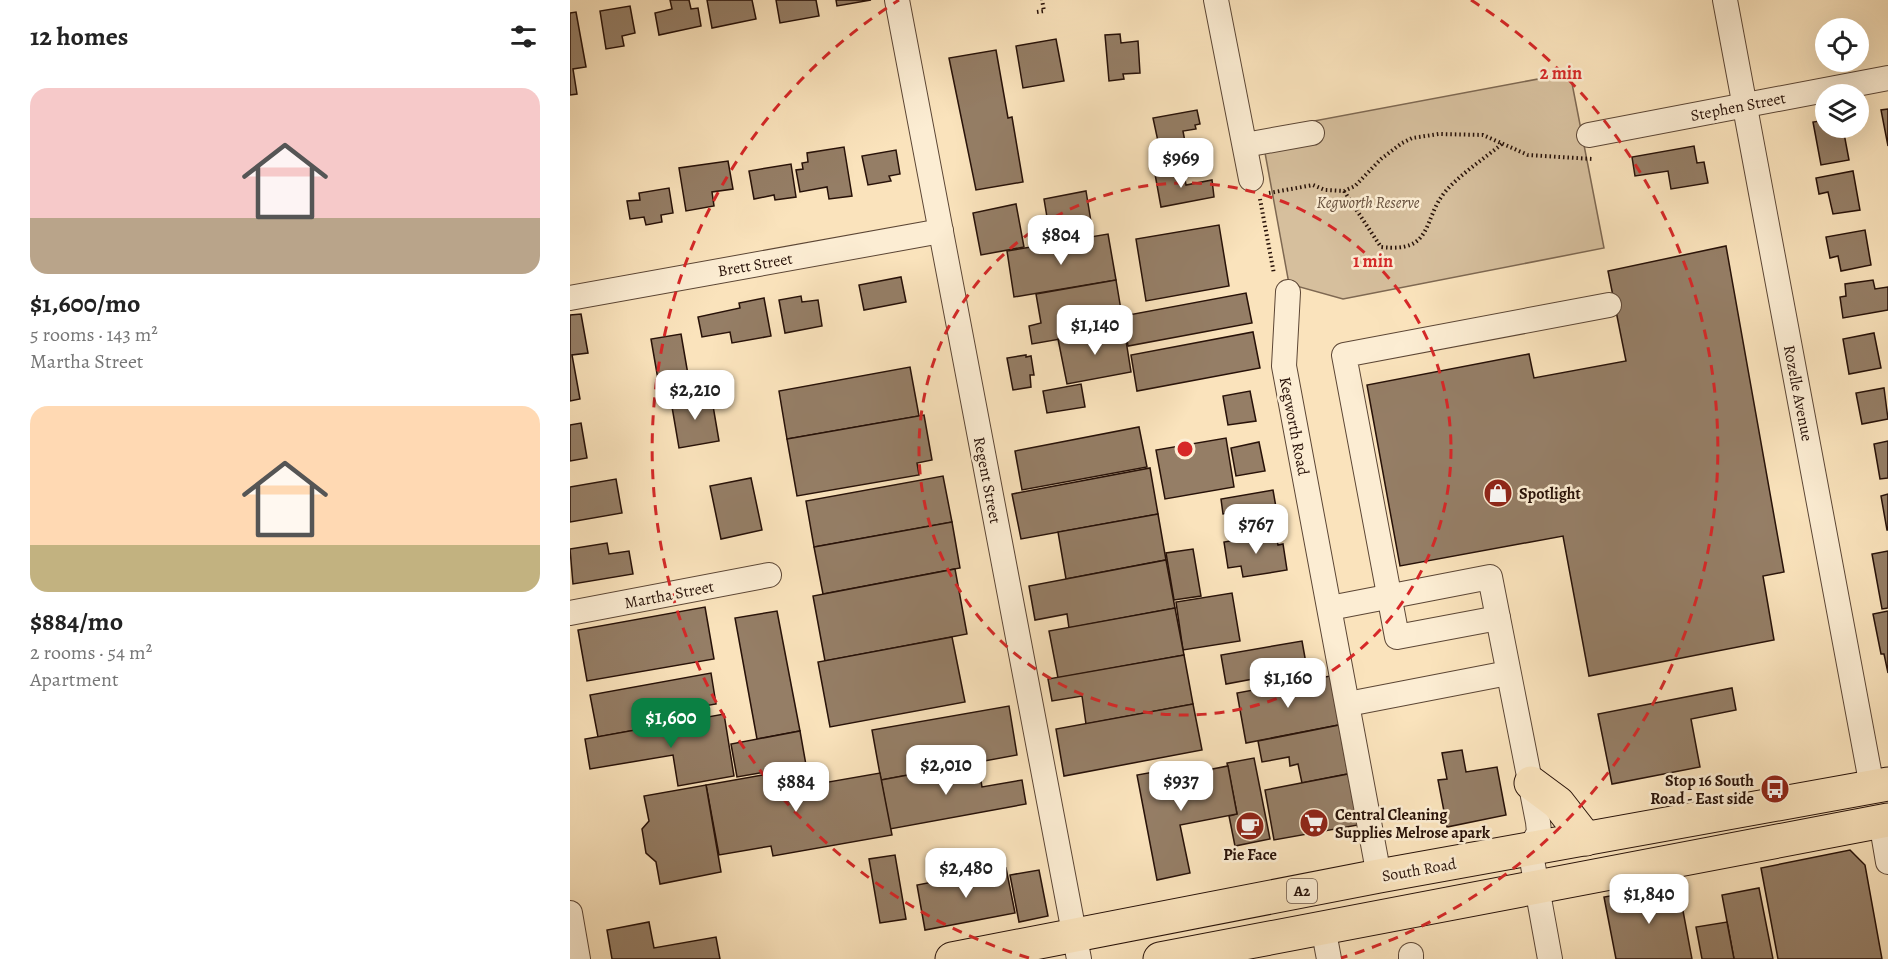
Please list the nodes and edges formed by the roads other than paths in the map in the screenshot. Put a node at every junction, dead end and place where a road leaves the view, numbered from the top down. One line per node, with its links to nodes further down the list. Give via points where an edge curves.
1 (897, 0): 10 (street, Regent Street)
2 (1216, 0): 8 (street)
3 (1725, 0): 5 (street, Rozelle Avenue)
4 (1888, 78): 5 (street, Stephen Street)
5 (1744, 104): 7 (street, Stephen Street); 22 (street, Rozelle Avenue)
6 (1312, 133): 8 (street)
7 (1589, 135)
8 (1245, 145): 9 (street)
9 (1251, 179)
10 (941, 231): 12 (street, Brett Street); 31 (street, Regent Street)
11 (1288, 292): 16 (street, Kegworth Road, via 1284,366)
12 (570, 298)
13 (1609, 305): 15 (street, via 1344,355)
14 (769, 575): 17 (street, Martha Street)
15 (1389, 597): 16 (street); 18 (street, via 1490,578); 18 (street, via 1397,637)
16 (1330, 608): 20 (street, Kegworth Road)
17 (570, 613)
18 (1498, 618): 19 (street)
19 (1508, 673): 20 (street); 21 (street)
20 (1348, 704): 27 (street, Kegworth Road)
21 (1531, 783): 24 (highway, via 1558,803); 25 (street, via 1539,832)
22 (1880, 785): 24 (highway, South Road / A2)
23 (1884, 821): 26 (street); 28 (highway, A2)
24 (1586, 839): 25 (highway, South Road / A2)
25 (1530, 849): 27 (highway, South Road / A2); 28 (street)
26 (1888, 862)
27 (1378, 876): 31 (highway, South Road / A2)
28 (1536, 887): 30 (highway, A2); 36 (street)
29 (570, 913): 33 (street)
30 (1323, 927): 32 (highway, A2); 35 (street)
31 (1076, 946): 34 (highway, South Road / A2)
32 (1174, 958)
33 (578, 959)
34 (952, 959)
35 (1329, 959)
36 (1550, 959)

